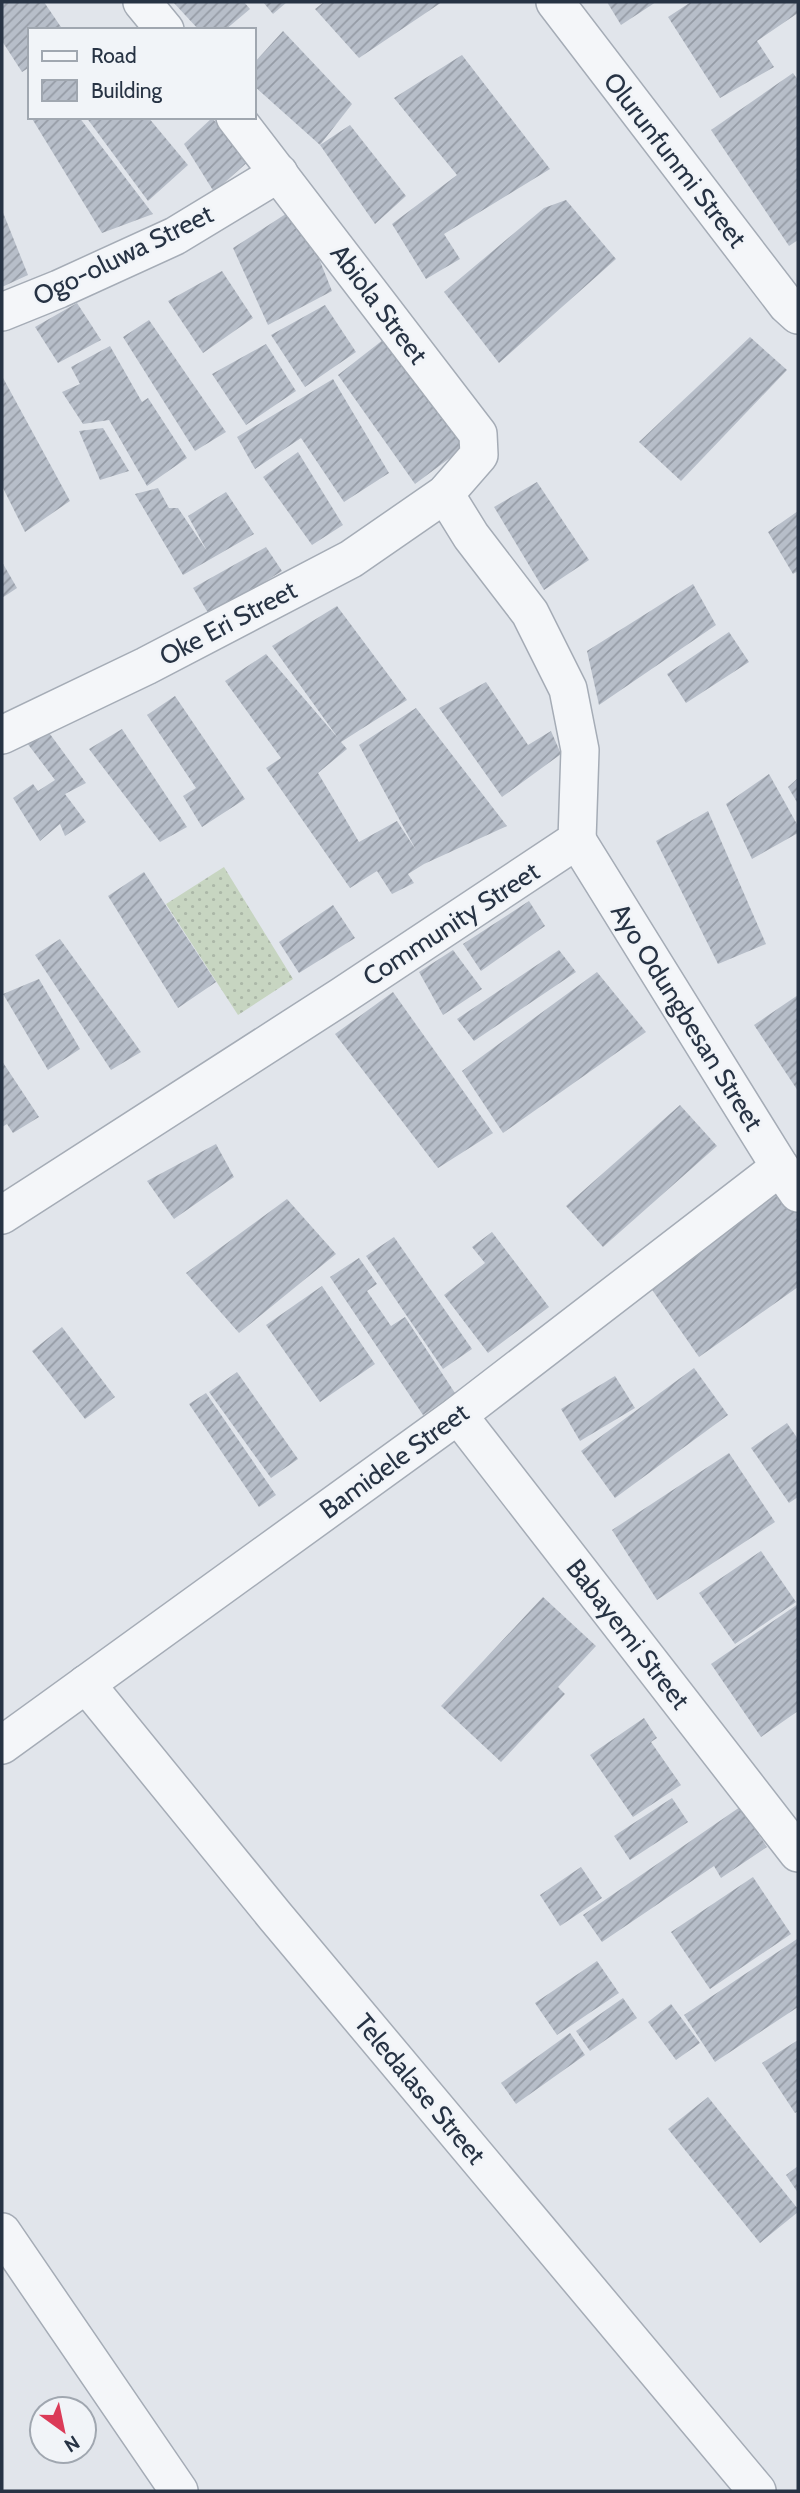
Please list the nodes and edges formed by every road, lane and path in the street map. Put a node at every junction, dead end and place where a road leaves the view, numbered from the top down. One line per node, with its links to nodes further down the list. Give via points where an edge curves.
1 (142, 2): 3 (street)
2 (555, 2): 7 (street, Olurunfunmi Street)
3 (163, 28)
4 (237, 119): 5 (street, Abiola Street)
5 (279, 173): 6 (street, Ogo-oluwa Street, via 175,236); 8 (street, Abiola Street, via 478,435 479,455)
6 (2, 312)
7 (798, 315)
8 (445, 494): 9 (street, Oke Eri Street, via 351,559); 10 (street, via 530,613 568,689 580,750)
9 (2, 736)
10 (577, 840): 11 (street, Ayo Odungbesan Street); 12 (street, Community Street)
11 (789, 1180): 13 (street, Bamidele Street)
12 (2, 1215)
13 (458, 1415): 14 (street, Bamidele Street); 16 (street, Babayemi Street)
14 (86, 1684): 15 (street, Bamidele Street); 19 (street, Teledalase Street)
15 (2, 1745)
16 (798, 1853)
17 (2, 2232): 18 (street)
18 (179, 2491)
19 (757, 2491)

